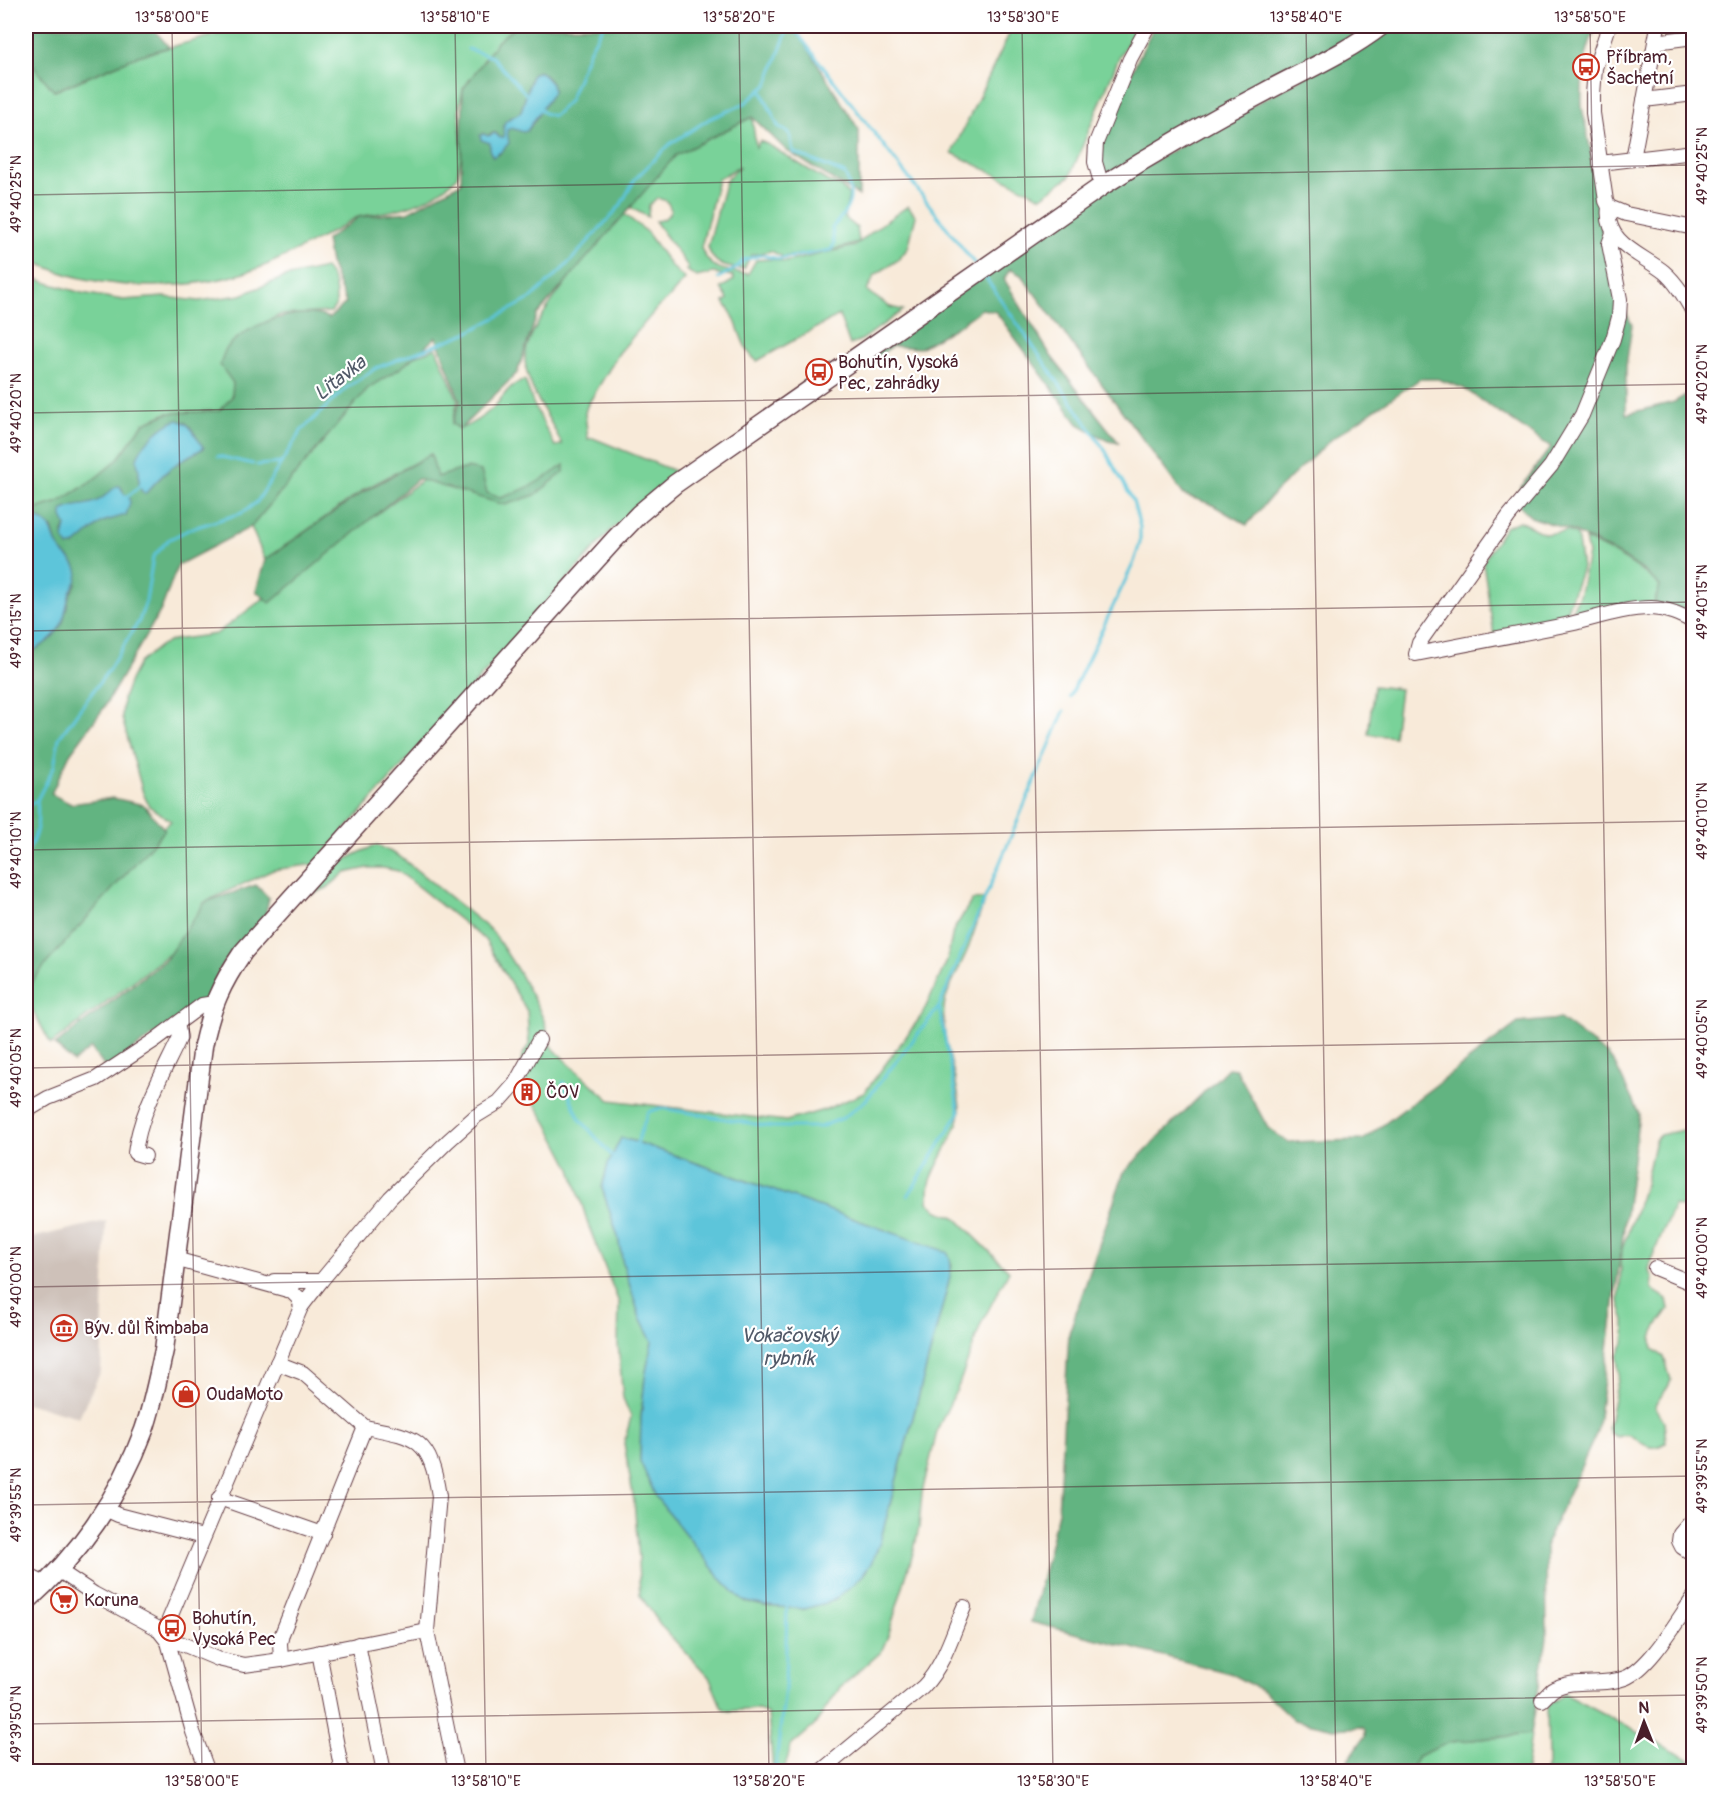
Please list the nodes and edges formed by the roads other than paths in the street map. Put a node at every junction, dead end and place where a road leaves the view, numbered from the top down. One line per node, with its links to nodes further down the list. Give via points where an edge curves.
1 (1148, 26): 12 (street, via 1130,59 1096,143 1095,162)
2 (1381, 26): 12 (main road, via 1328,60 1148,156)
3 (1609, 26): 11 (street, via 1595,68 1593,94)
4 (1658, 26): 6 (street)
5 (1694, 37): 6 (street)
6 (1655, 42): 8 (street)
7 (1694, 94): 8 (street)
8 (1644, 100): 10 (street)
9 (1694, 152): 10 (street)
10 (1633, 159): 11 (street)
11 (1600, 164): 13 (street)
12 (1102, 186): 18 (main road, via 675,484 639,514 251,943 225,978)
13 (1609, 207): 14 (street); 15 (street)
14 (1694, 228)
15 (1613, 233): 16 (street, via 1665,272); 17 (street, via 1609,244 1620,299 1619,317 1582,415 1551,466 1509,516 1419,643 1416,654 1630,610 1665,609)
16 (1694, 314)
17 (1694, 622)
18 (214, 1003): 19 (street, via 202,1005); 23 (main road, via 203,1046)
19 (177, 1024): 21 (street, via 96,1079); 22 (street, via 180,1037 137,1138 135,1153)
20 (539, 1040): 25 (street, via 515,1084 499,1102 455,1134 390,1198)
21 (26, 1111)
22 (145, 1156)
23 (175, 1258): 26 (street); 32 (main road, via 164,1350 151,1407 127,1470)
24 (1655, 1268): 27 (street)
25 (321, 1281): 26 (street); 28 (street)
26 (266, 1283): 28 (street, via 296,1294)
27 (1694, 1284)
28 (301, 1307): 29 (street)
29 (277, 1363): 30 (street, via 303,1373); 31 (street)
30 (365, 1427): 34 (street); 43 (street, via 412,1438 426,1452 436,1477 438,1516)
31 (219, 1498): 34 (street); 35 (street)
32 (105, 1509): 35 (street); 37 (main road)
33 (1694, 1518): 36 (street, via 1679,1541)
34 (322, 1534): 47 (street, via 279,1643)
35 (203, 1537): 44 (street)
36 (1694, 1555)
37 (58, 1570): 39 (main road); 44 (street, via 157,1628)
38 (26, 1577): 39 (street)
39 (45, 1584): 41 (main road)
40 (1694, 1597): 48 (street, via 1640,1669 1612,1682 1573,1684 1552,1690)
41 (26, 1602)
42 (964, 1607): 53 (street, via 931,1678)
43 (427, 1631): 45 (street); 52 (street)
44 (165, 1638): 47 (street, via 234,1664); 49 (street)
45 (358, 1644): 46 (street); 51 (street)
46 (320, 1652): 47 (street); 50 (street)
47 (281, 1660)
48 (1542, 1700)
49 (208, 1772)
50 (342, 1772)
51 (384, 1772)
52 (456, 1772)
53 (820, 1772)

